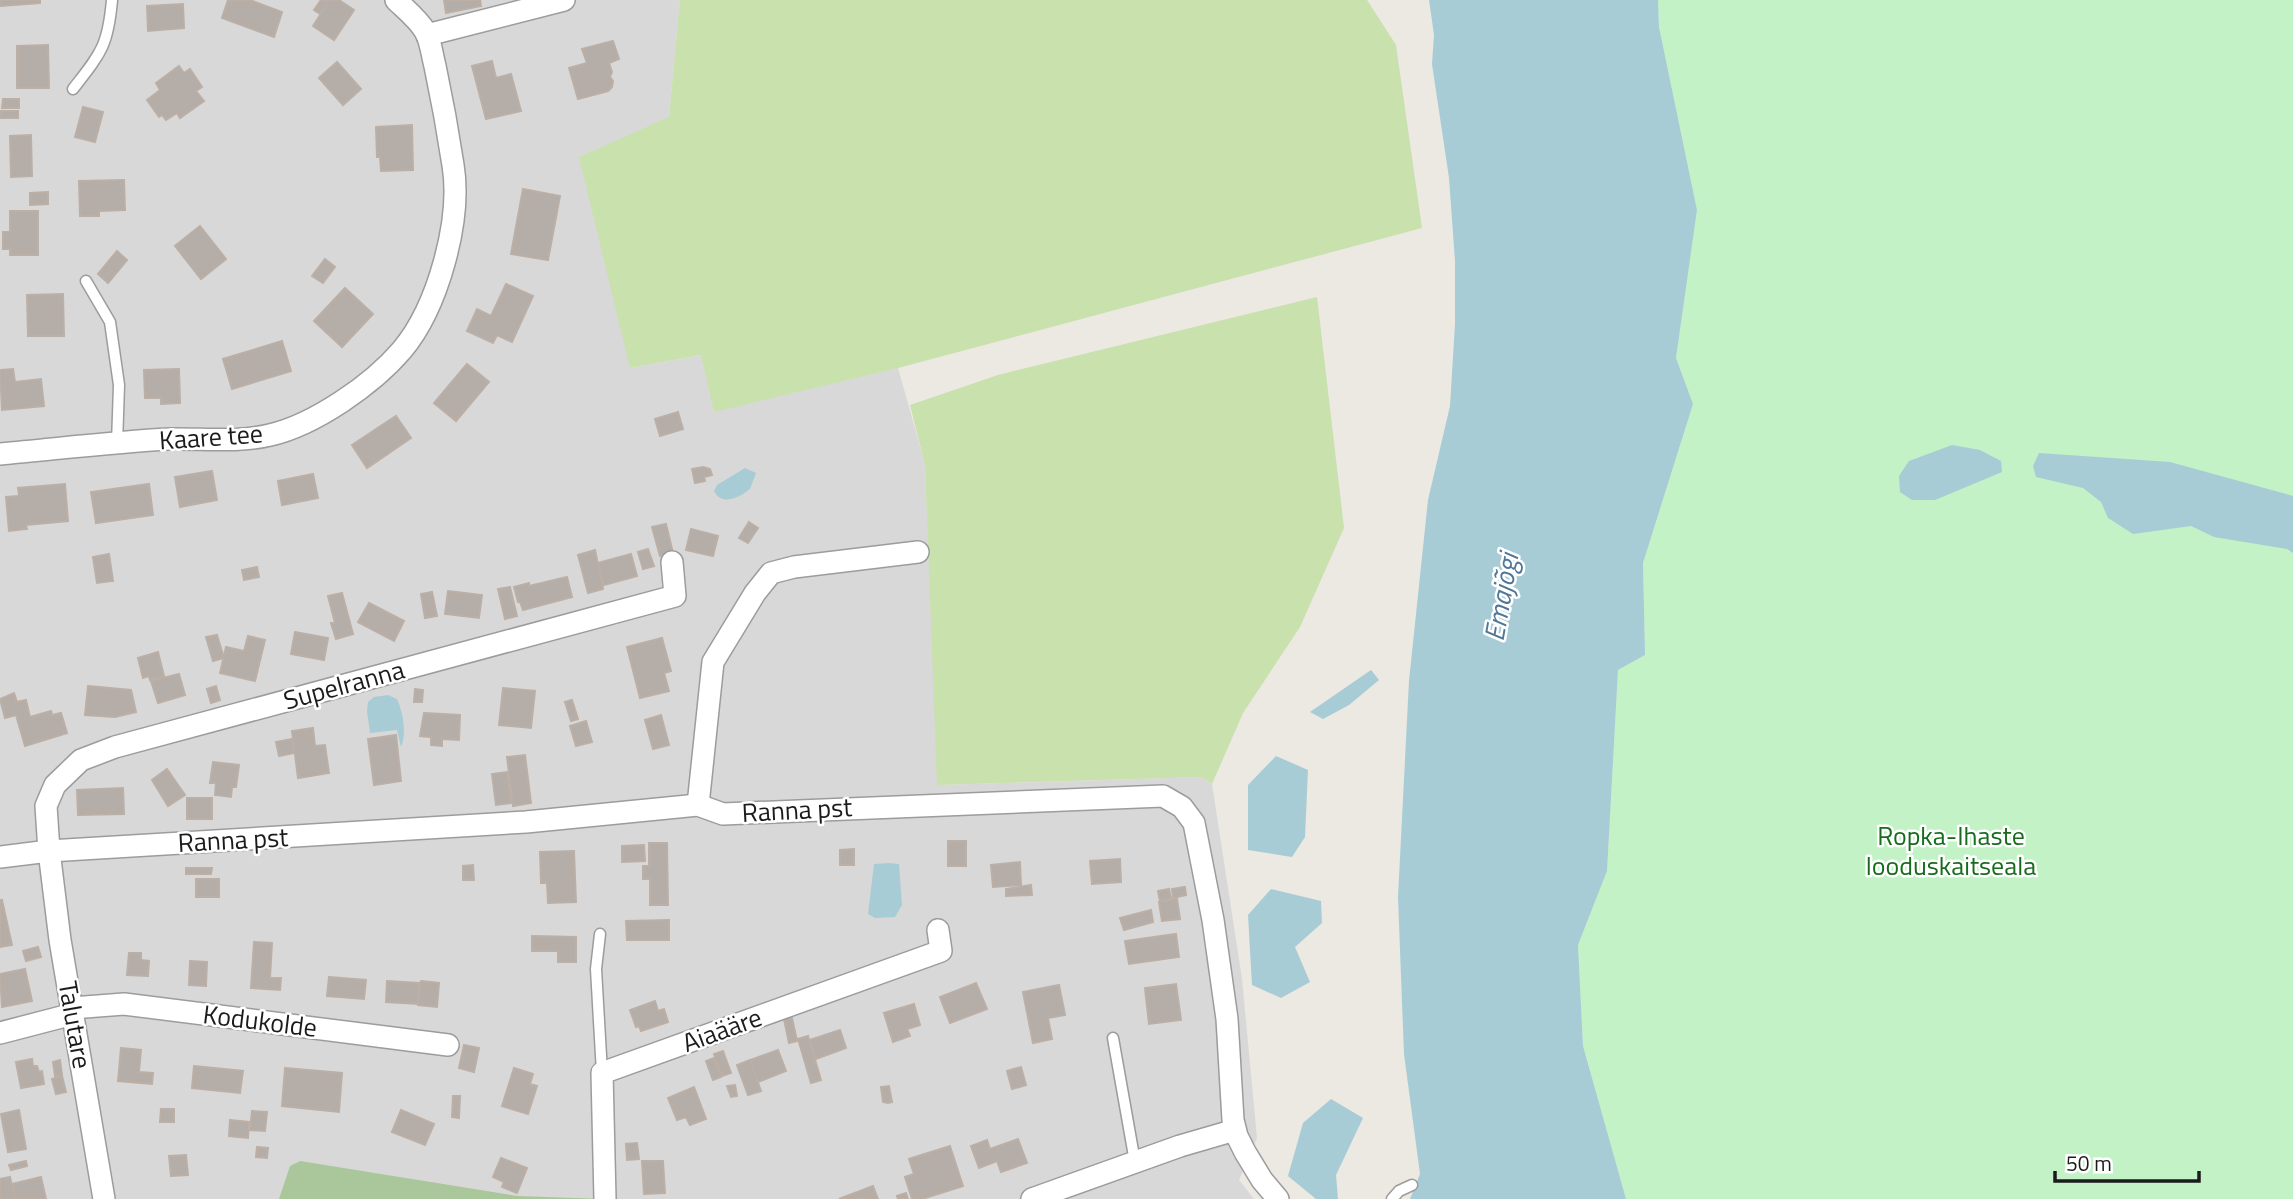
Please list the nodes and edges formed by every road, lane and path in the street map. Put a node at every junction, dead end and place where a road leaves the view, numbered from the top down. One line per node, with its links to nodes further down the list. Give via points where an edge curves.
1 (112, 0): 5 (lane, via 109,33 100,54)
2 (396, 0): 4 (street, Kaare tee)
3 (565, 0): 4 (street)
4 (427, 35): 7 (street, Kaare tee, via 455,176 454,218 433,294 402,350 352,395 287,430 239,439)
5 (73, 89)
6 (86, 281): 7 (lane, via 110,322 119,385)
7 (117, 444): 8 (street, Kaare tee)
8 (0, 454)
9 (918, 552): 11 (street, via 771,573 713,662)
10 (672, 562): 12 (street, Supelranna, via 675,596 81,760 55,785 46,806)
11 (698, 806): 12 (street, Ranna pst, via 526,822); 21 (street, Ranna pst, via 723,814 1163,796 1182,807 1194,823 1213,920 1227,1019)
12 (49, 851): 13 (street, Ranna pst); 16 (street, Talutare)
13 (0, 857)
14 (938, 930): 20 (street, Aiaääre, via 941,951)
15 (600, 933): 20 (lane, via 596,970)
16 (73, 1011): 17 (street, Kodukolde); 19 (street, Kodukolde, via 124,1004); 24 (street, Talutare)
17 (0, 1033)
18 (1113, 1038): 22 (lane)
19 (448, 1045)
20 (602, 1073): 25 (street)
21 (1235, 1130): 22 (street); 27 (street, Ranna pst, via 1262,1180)
22 (1135, 1162): 26 (street)
23 (1412, 1185): 28 (lane)
24 (104, 1199)
25 (605, 1199)
26 (1032, 1199)
27 (1278, 1199)
28 (1392, 1199)

